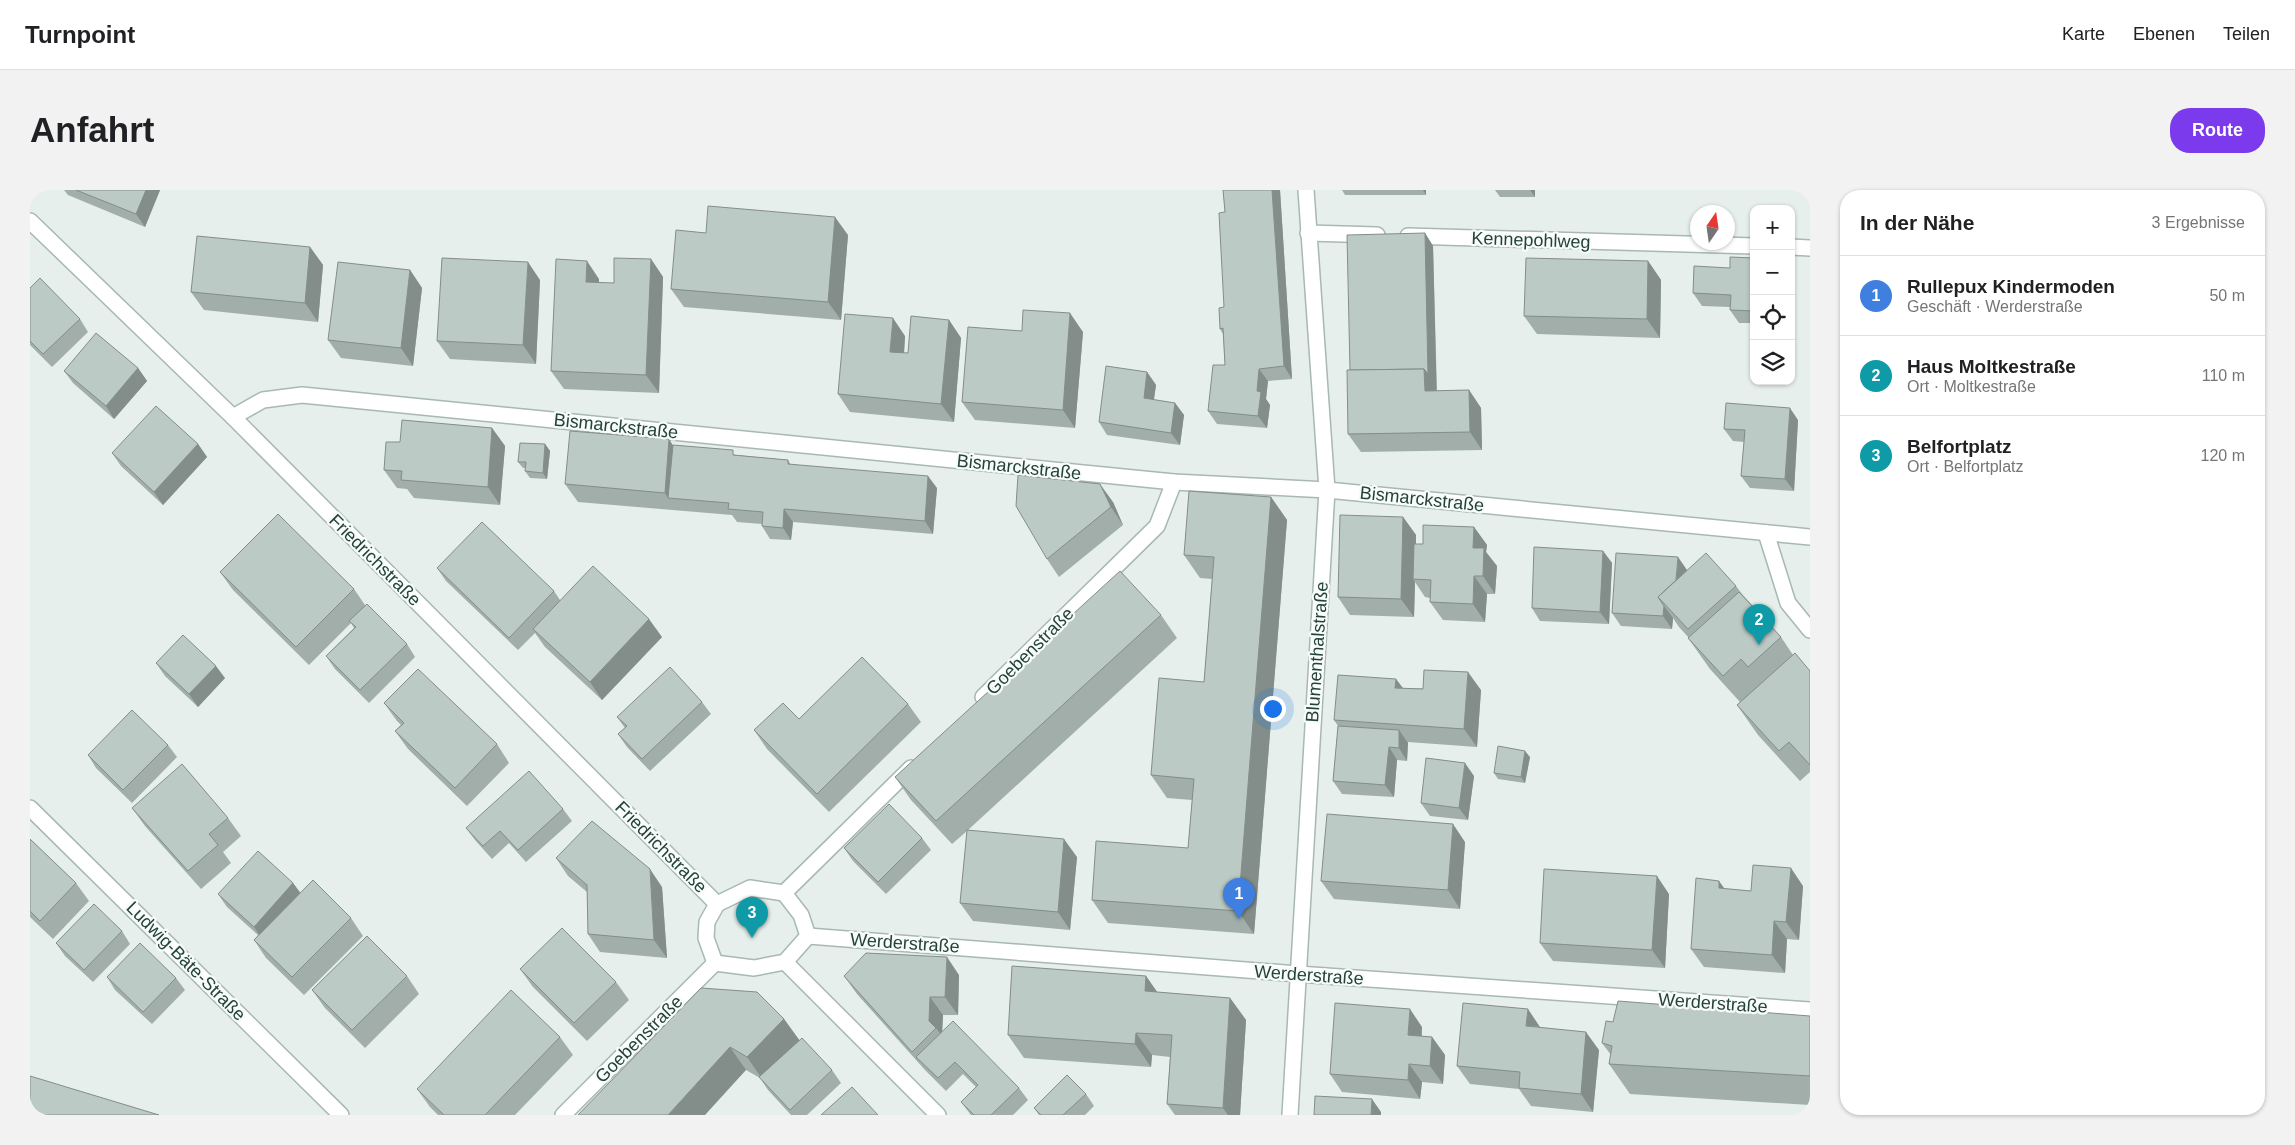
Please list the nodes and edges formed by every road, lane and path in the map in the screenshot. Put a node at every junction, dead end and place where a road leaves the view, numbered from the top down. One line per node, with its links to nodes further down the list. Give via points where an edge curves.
1 (1306, 190): 3 (street, Blumenthalstraße)
2 (30, 221): 7 (street, Friedrichstraße)
3 (1308, 233): 4 (street, Kennepohlweg); 9 (street, Blumenthalstraße)
4 (1750, 246)
5 (1795, 247): 6 (street)
6 (1810, 248)
7 (233, 416): 8 (street, Bismarckstraße, via 263,400 302,395); 17 (street, Friedrichstraße)
8 (1174, 482): 9 (street, Bismarckstraße); 13 (street, Goebenstraße, via 1157,526)
9 (1328, 490): 10 (street, Bismarckstraße); 21 (street, Blumenthalstraße)
10 (1766, 534): 11 (street, Bismarckstraße); 12 (street, via 1788,603)
11 (1810, 537)
12 (1810, 630)
13 (974, 706)
14 (925, 755): 16 (street)
15 (30, 808): 23 (street, Ludwig-Bäte-Straße)
16 (784, 893): 17 (street, via 750,888); 18 (street, via 801,915)
17 (717, 904): 20 (street, via 707,922 706,938)
18 (808, 936): 19 (street); 21 (street, Werderstraße)
19 (785, 962): 20 (street, via 754,968); 25 (street)
20 (715, 963): 24 (street, Goebenstraße)
21 (1298, 974): 22 (street, Werderstraße); 26 (street, Blumenthalstraße)
22 (1810, 1010)
23 (341, 1115)
24 (563, 1115)
25 (938, 1115)
26 (1290, 1115)

